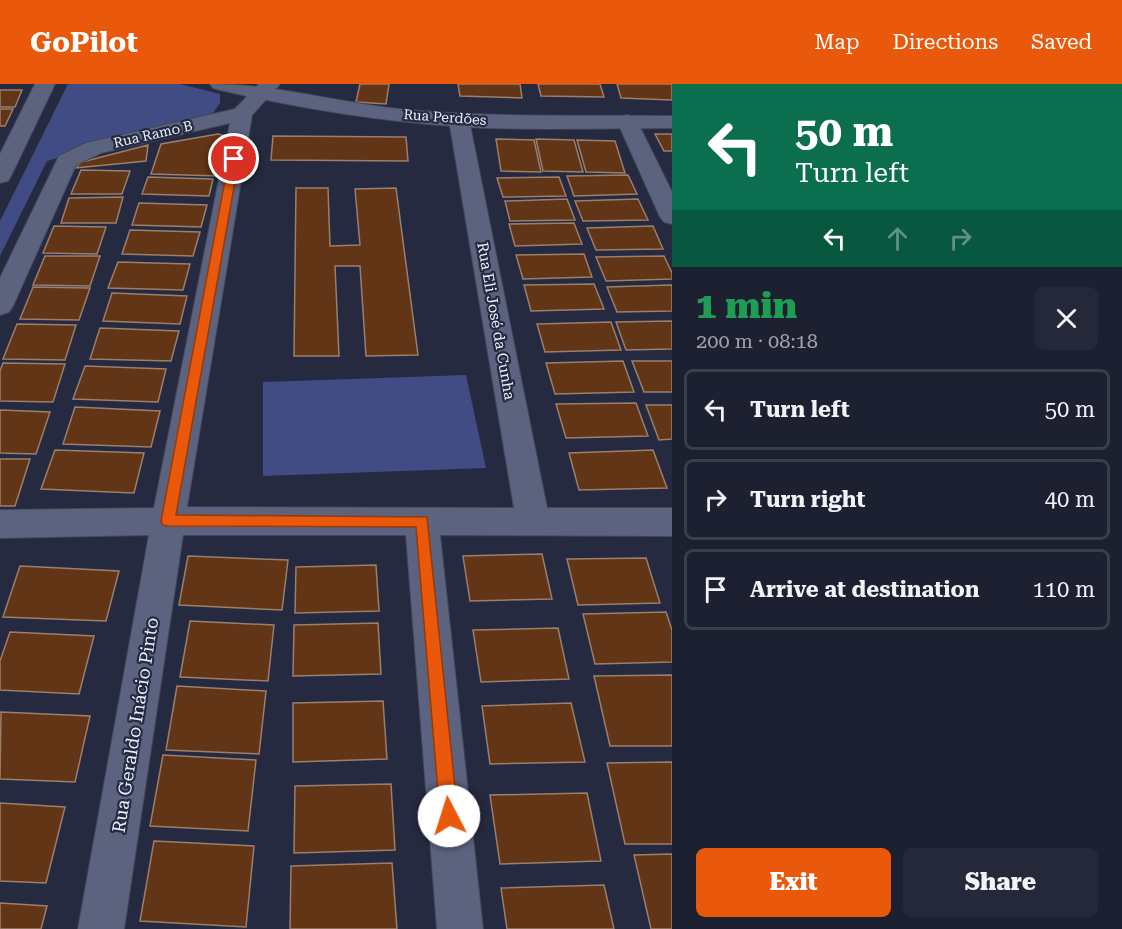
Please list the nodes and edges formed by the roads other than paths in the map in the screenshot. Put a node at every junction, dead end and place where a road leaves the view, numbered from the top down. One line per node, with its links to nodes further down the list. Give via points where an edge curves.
1 (45, 84): 8 (street)
2 (220, 84): 3 (street, Rua Perdões)
3 (264, 89): 4 (street); 5 (street, Rua Perdões, via 355,110)
4 (242, 114): 10 (street, Rua Ramo B, via 94,148 67,161); 11 (street, Rua Geraldo Inácio Pinto)
5 (459, 120): 6 (street, Rua Perdões); 13 (street, Rua Eli José da Cunha)
6 (627, 122): 7 (street, Rua Perdões); 9 (street)
7 (672, 122)
8 (0, 177)
9 (672, 217)
10 (0, 306)
11 (168, 521): 12 (street); 14 (street); 16 (street, Rua Geraldo Inácio Pinto)
12 (422, 521): 13 (street); 17 (street)
13 (533, 522): 15 (street)
14 (0, 524)
15 (670, 527)
16 (101, 929)
17 (459, 929)

